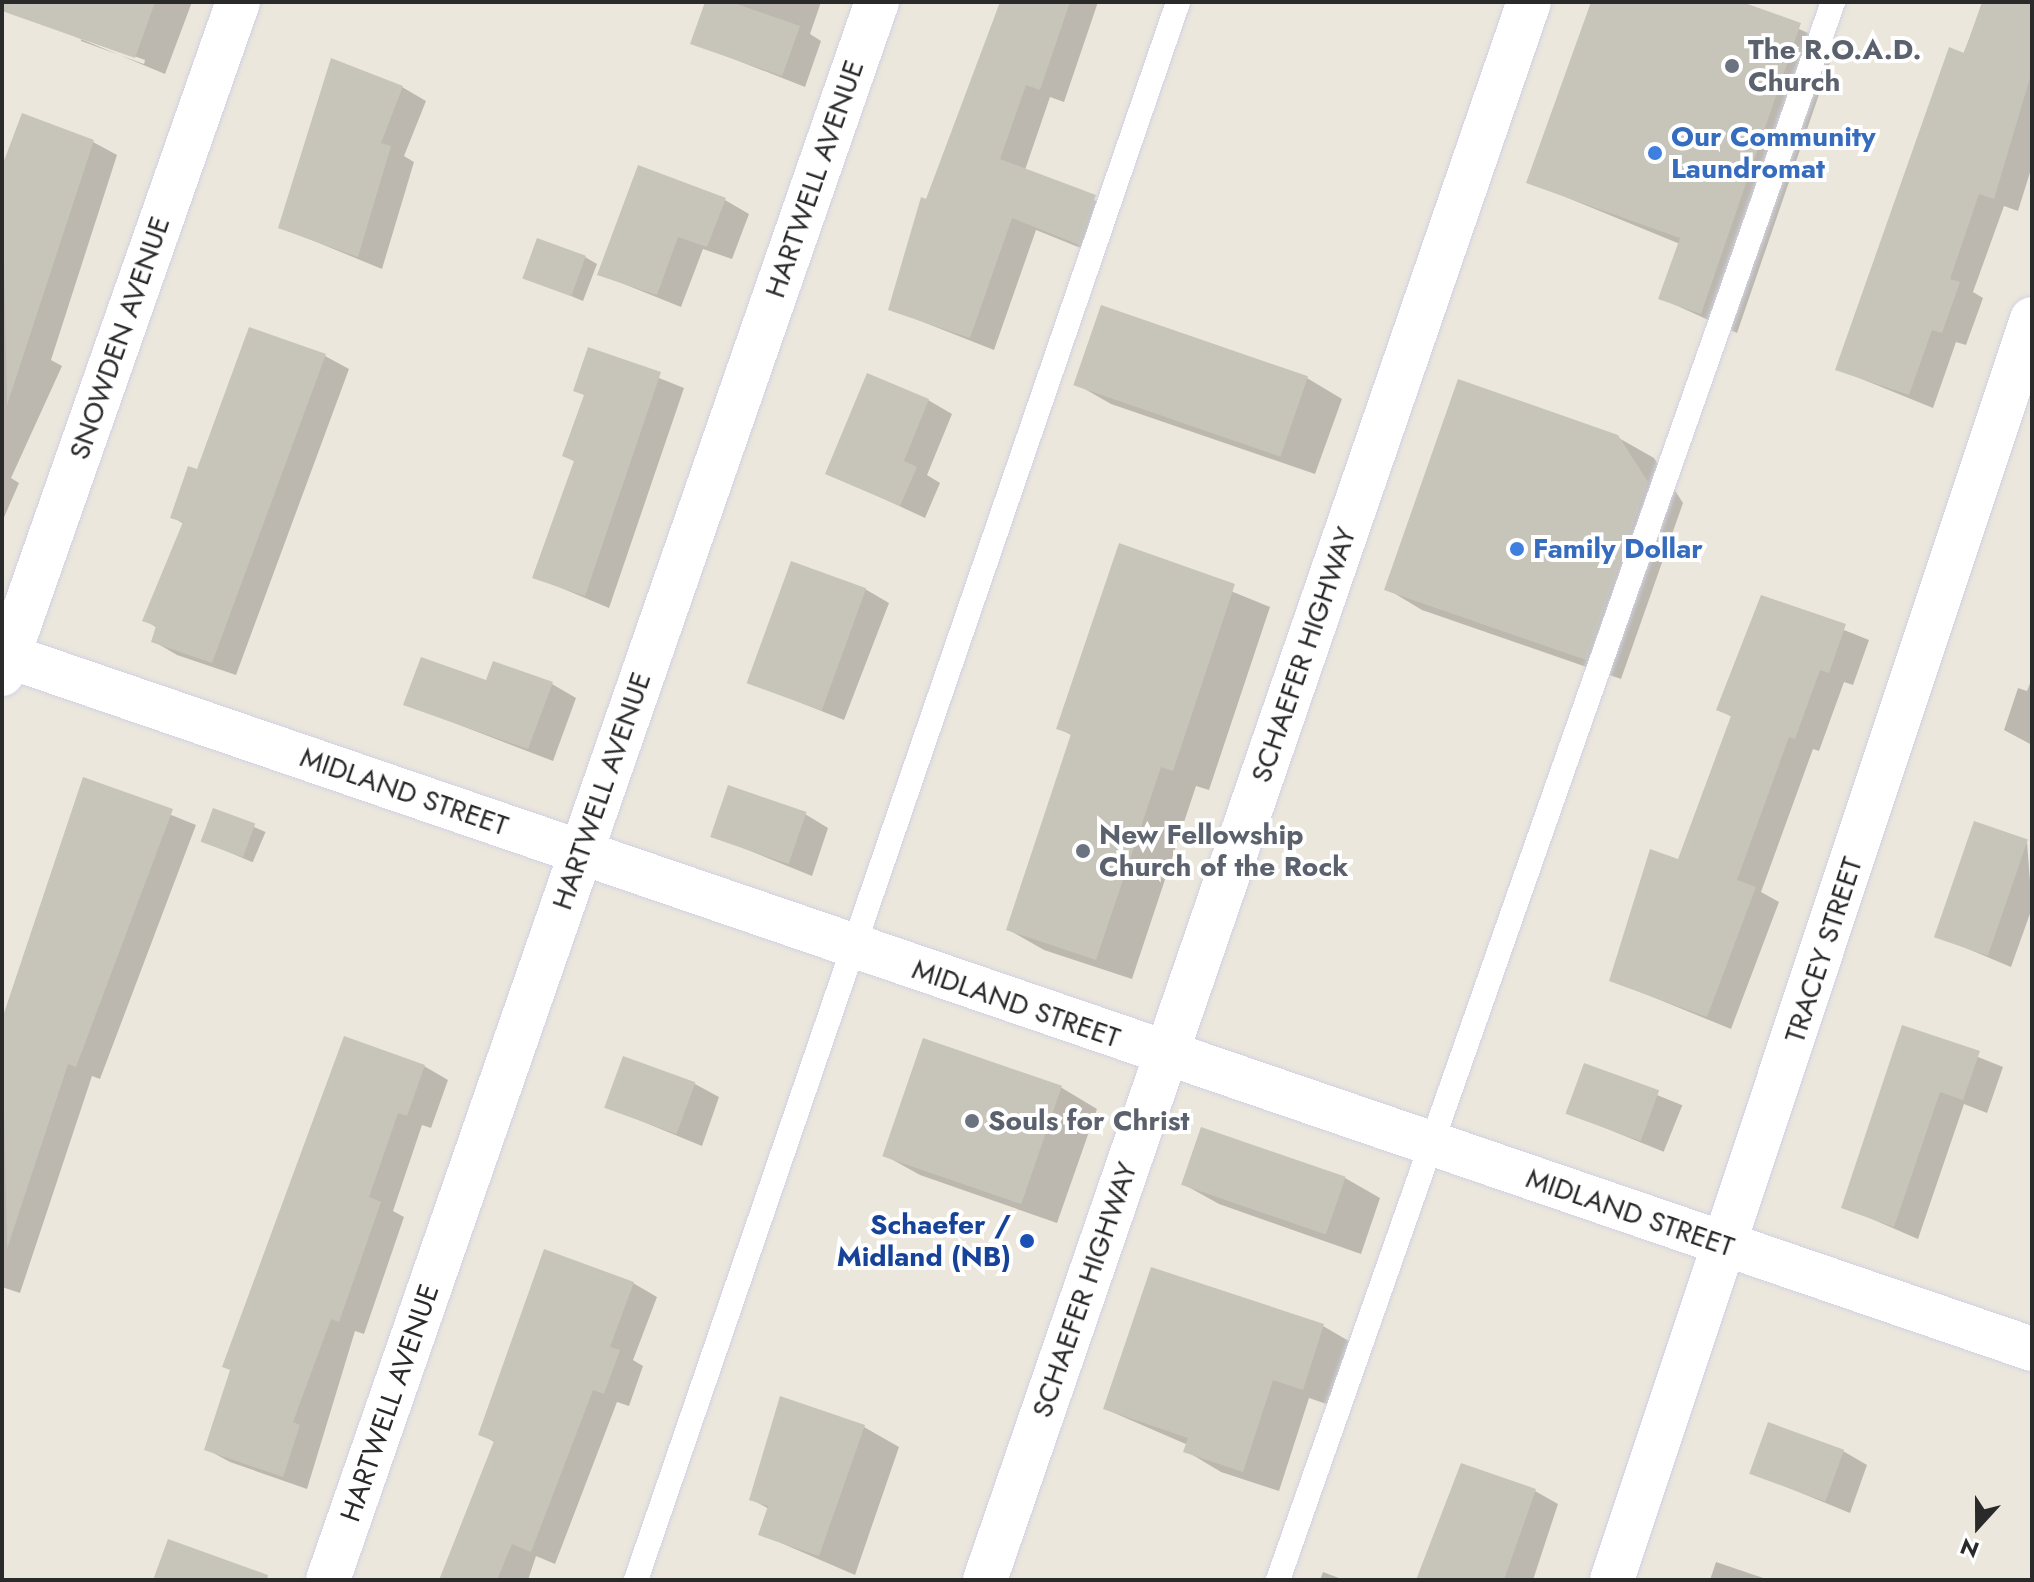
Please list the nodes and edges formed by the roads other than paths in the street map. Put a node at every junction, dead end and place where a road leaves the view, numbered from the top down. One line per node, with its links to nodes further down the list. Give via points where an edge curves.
1 (238, 2): 7 (street, SNOWDEN AVENUE)
2 (877, 2): 8 (street, HARTWELL AVENUE)
3 (1178, 2): 9 (lane)
4 (1529, 2): 10 (street, SCHAEFER HIGHWAY)
5 (1833, 2): 11 (lane)
6 (2032, 319): 12 (street, TRACEY STREET)
7 (4, 661): 8 (street, MIDLAND STREET)
8 (580, 853): 9 (street, MIDLAND STREET); 14 (street, HARTWELL AVENUE)
9 (853, 947): 10 (street, MIDLAND STREET); 15 (lane)
10 (1166, 1055): 11 (street, MIDLAND STREET); 16 (street, SCHAEFER HIGHWAY)
11 (1429, 1145): 12 (street, MIDLAND STREET); 17 (lane)
12 (1726, 1245): 13 (street, MIDLAND STREET); 18 (street, TRACEY STREET)
13 (2032, 1349)
14 (328, 1580)
15 (636, 1580)
16 (985, 1580)
17 (1278, 1580)
18 (1612, 1580)

